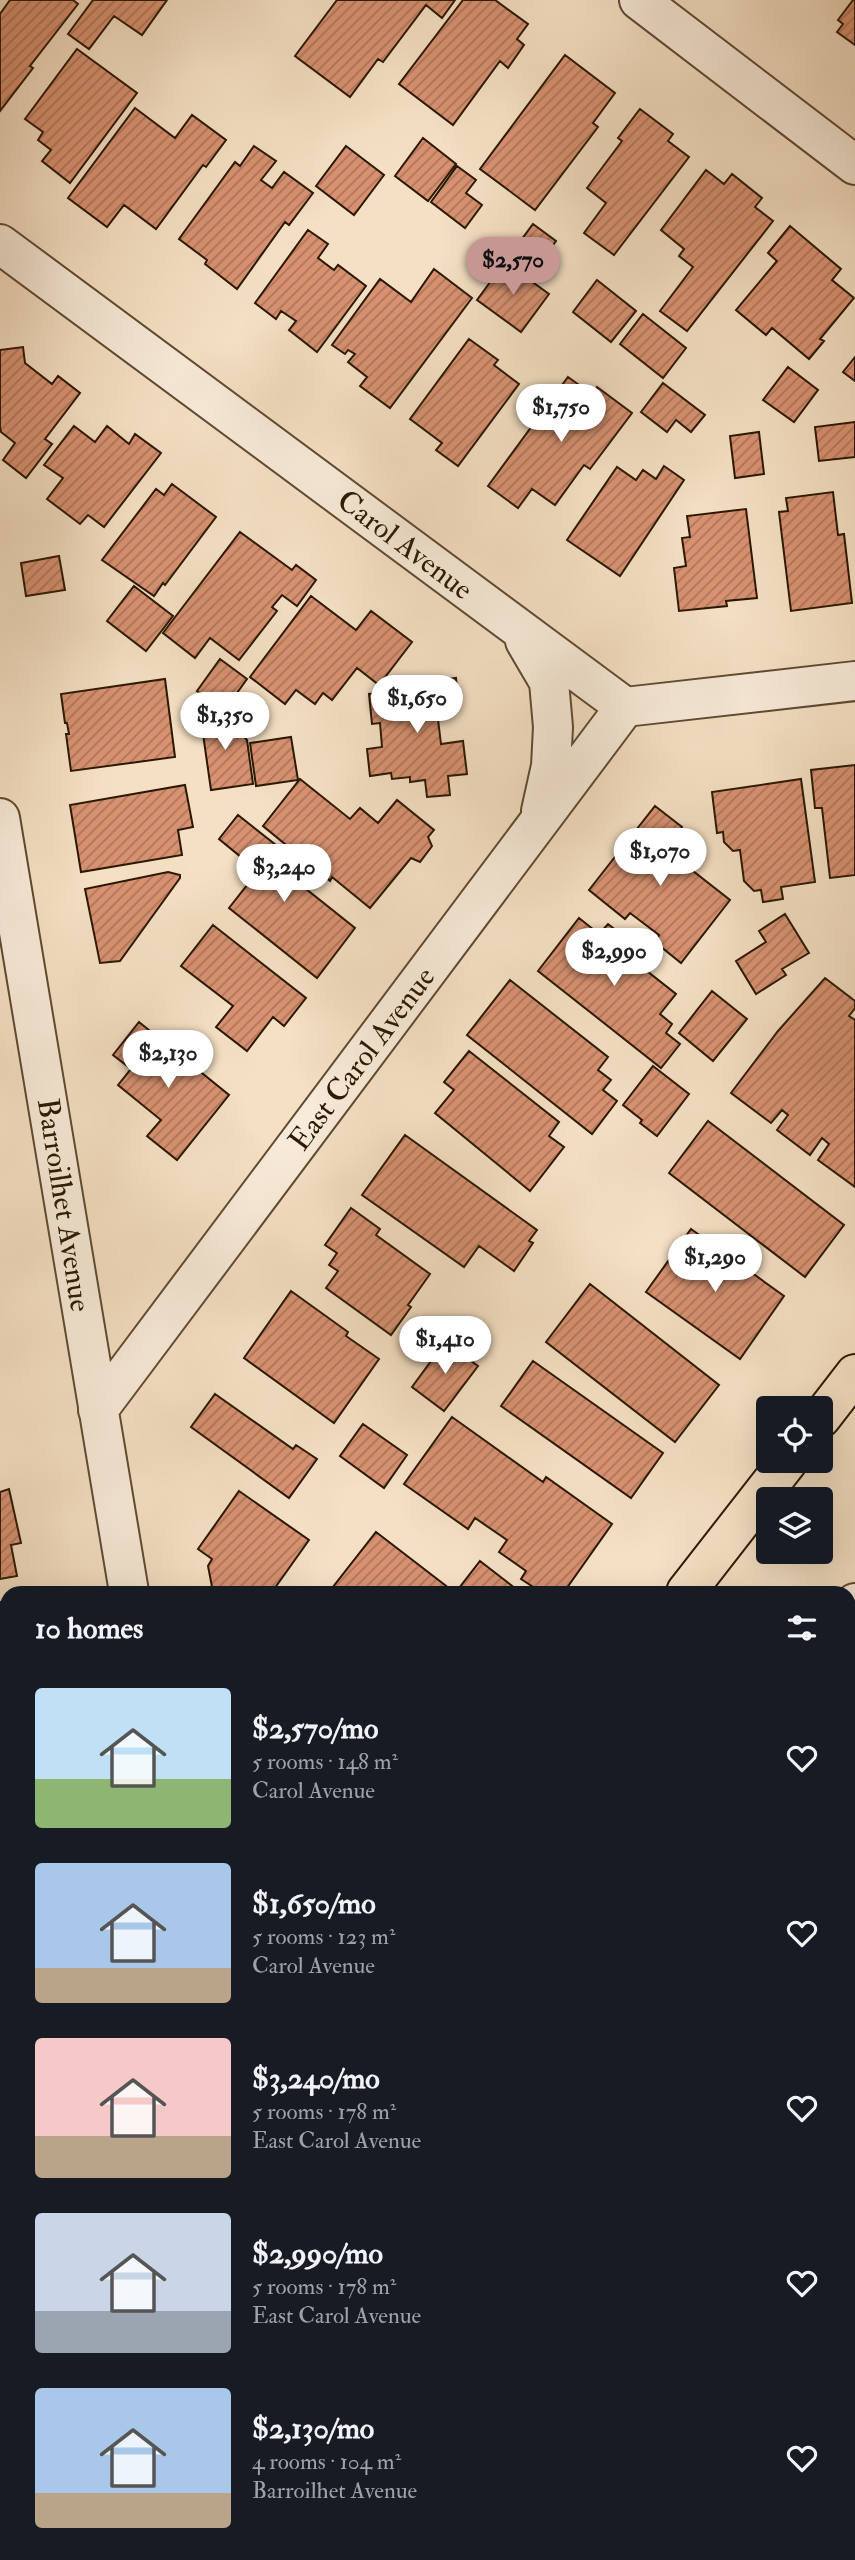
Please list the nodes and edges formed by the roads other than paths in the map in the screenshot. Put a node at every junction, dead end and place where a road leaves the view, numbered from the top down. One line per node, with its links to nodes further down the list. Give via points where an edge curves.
1 (639, 0): 2 (street)
2 (855, 165)
3 (0, 244): 4 (street, Carol Avenue)
4 (516, 627): 6 (street, Carol Avenue); 8 (street, via 549,682 551,766)
5 (855, 681): 6 (street)
6 (625, 707): 8 (street, East Carol Avenue)
7 (0, 818): 11 (street, Barroilhet Avenue)
8 (539, 822): 11 (street, East Carol Avenue)
9 (855, 1374): 10 (main road)
10 (833, 1402)
11 (98, 1410): 13 (street, Barroilhet Avenue)
12 (779, 1473): 14 (main road)
13 (128, 1586)
14 (691, 1586)

